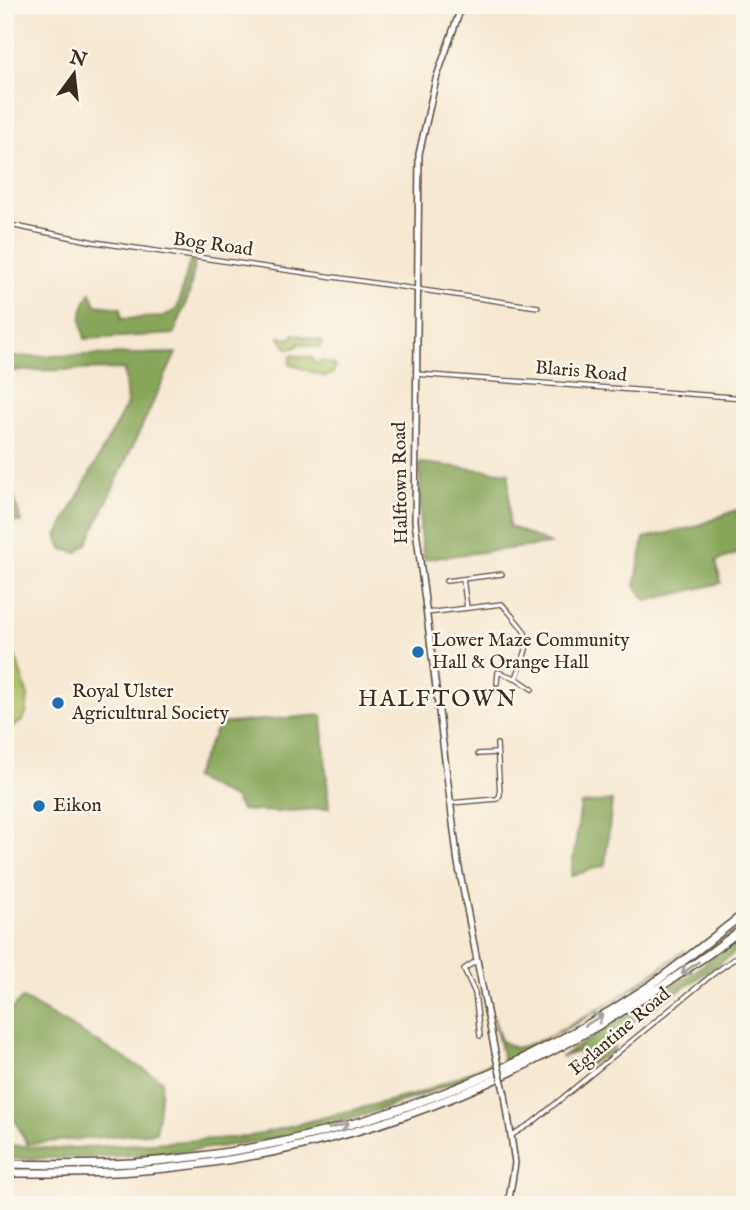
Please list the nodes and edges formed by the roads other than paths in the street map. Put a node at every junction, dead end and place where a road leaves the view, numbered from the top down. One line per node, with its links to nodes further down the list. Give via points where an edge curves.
1 (462, 5): 3 (street, Halftown Road, via 436,79 421,142)
2 (5, 224): 3 (street, Bog Road)
3 (417, 289): 4 (street, Bog Road); 5 (street, Halftown Road)
4 (538, 307)
5 (416, 374): 6 (street, Blaris Road); 11 (street, Halftown Road, via 415,522)
6 (745, 398)
7 (502, 574): 8 (street)
8 (463, 579): 9 (street); 10 (street)
9 (446, 581)
10 (467, 608): 11 (street); 12 (street, via 502,604 524,628 528,647)
11 (426, 613): 18 (street, Halftown Road)
12 (516, 678): 13 (street, via 498,672); 14 (street)
13 (497, 683)
14 (532, 690)
15 (497, 744): 16 (street)
16 (497, 753): 17 (street); 18 (street, via 497,799)
17 (478, 754)
18 (450, 803): 22 (street, Halftown Road)
19 (745, 913): 25 (highway, one-way to 19, via 132,1163 189,1157 278,1142 375,1116 470,1082 578,1029 648,986)
20 (745, 927): 26 (highway, one-way to 26, via 589,1034 512,1072 377,1124 299,1146 180,1166)
21 (745, 951): 24 (street, Eglantine Road)
22 (476, 961): 23 (street, Halftown Road, via 464,969 474,993); 24 (street, Halftown Road, bridge)
23 (480, 1036)
24 (512, 1135): 27 (street, Halftown Road, via 515,1163)
25 (5, 1164)
26 (5, 1173)
27 (508, 1205)

